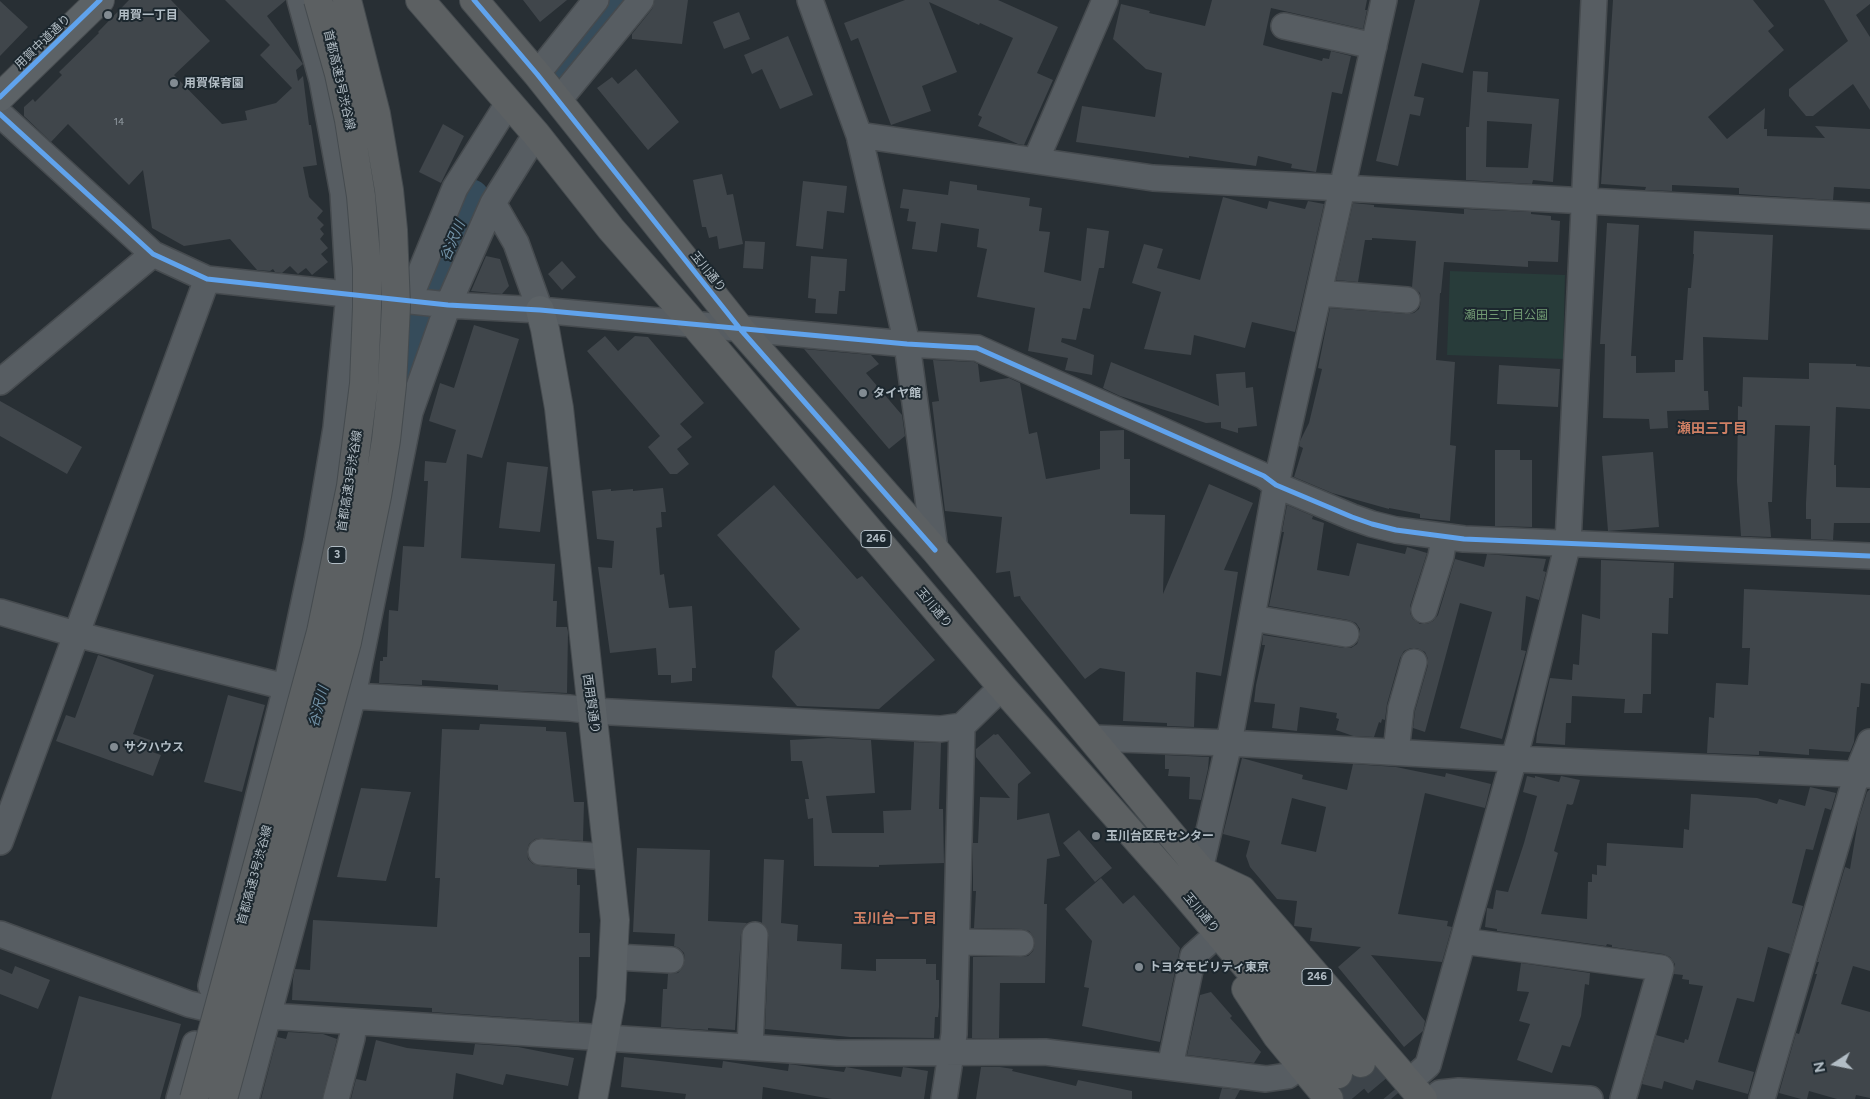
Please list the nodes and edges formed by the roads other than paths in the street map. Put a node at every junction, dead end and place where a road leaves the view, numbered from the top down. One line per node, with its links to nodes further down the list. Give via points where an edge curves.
1 (100, 0): 16 (street, 用賀中道通り)
2 (300, 0): 30 (street, via 322,80 343,193)
3 (318, 0): 86 (highway, 首都高速3号渋谷線 / 3, bridge, via 339,74 361,196 367,268 364,384 349,496 320,632)
4 (347, 0): 87 (highway, 3, bridge, via 376,114 393,230 396,306 390,404 377,496 347,642)
5 (420, 0): 18 (highway, 玉川通り / 246)
6 (474, 0): 15 (highway, 玉川通り / 246)
7 (596, 0): 15 (street)
8 (641, 0): 17 (street)
9 (810, 0): 21 (street)
10 (1105, 0): 22 (street)
11 (1384, 0): 14 (street)
12 (1594, 0): 25 (street)
13 (1284, 26): 14 (street)
14 (1374, 46): 23 (street)
15 (537, 74): 17 (highway, 玉川通り / 246)
16 (0, 97)
17 (558, 101): 36 (highway, 玉川通り / 246)
18 (508, 102): 20 (highway, 玉川通り / 246); 31 (street, via 455,188)
19 (0, 114): 27 (street)
20 (536, 134): 24 (street); 35 (highway, 玉川通り / 246, via 611,229)
21 (859, 135): 22 (street); 37 (street)
22 (1036, 160): 23 (street, via 1153,178)
23 (1342, 188): 25 (street); 29 (street)
24 (493, 202): 33 (street); 34 (street, via 516,243)
25 (1583, 202): 26 (street); 41 (street)
26 (1870, 216)
27 (153, 254): 28 (street); 38 (street)
28 (207, 279): 30 (street); 47 (street)
29 (1319, 293): 32 (street); 39 (street)
30 (349, 294): 31 (street); 50 (street, via 336,428 317,541)
31 (409, 300): 33 (street)
32 (1407, 300)
33 (448, 305): 34 (street); 52 (street, via 410,412)
34 (540, 310): 35 (street); 53 (street, 西用賀通り, via 559,408)
35 (694, 324): 36 (street); 51 (highway, 玉川通り / 246)
36 (741, 330): 37 (street); 42 (highway, 玉川通り / 246)
37 (907, 344): 39 (street, via 977,348 1264,476); 42 (street)
38 (0, 382)
39 (1276, 485): 40 (street, via 1372,524); 46 (street)
40 (1444, 538): 41 (street); 44 (street)
41 (1568, 543): 43 (street); 59 (street)
42 (935, 550): 55 (highway, 玉川通り / 246)
43 (1870, 556)
44 (1424, 610)
45 (0, 612): 47 (street)
46 (1252, 618): 48 (street); 57 (street)
47 (76, 634): 50 (street); 61 (street)
48 (1346, 634)
49 (1414, 662): 58 (street, via 1401,708)
50 (286, 687): 52 (street); 74 (street)
51 (1002, 687): 54 (street); 65 (highway, 玉川通り / 246)
52 (353, 696): 53 (street); 75 (street)
53 (592, 711): 54 (street, via 940,728); 63 (street, 西用賀通り)
54 (962, 726): 70 (street)
55 (1092, 738): 57 (street); 64 (highway, 玉川通り / 246)
56 (1870, 742): 60 (street)
57 (1229, 743): 58 (street); 64 (street)
58 (1396, 752): 59 (street)
59 (1514, 759): 60 (street); 69 (street)
60 (1864, 774): 95 (street)
61 (0, 842)
62 (541, 852): 63 (street)
63 (608, 857): 72 (street, 西用賀通り, via 615,920)
64 (1200, 870): 82 (highway, 玉川通り / 246); 84 (highway, 246, via 1242,890)
65 (1172, 879): 68 (highway, 246); 82 (highway, 玉川通り / 246)
66 (0, 934): 74 (street)
67 (755, 935): 78 (street)
68 (1212, 939): 80 (highway, 246); 81 (street, via 1193,956)
69 (1463, 941): 84 (street, via 1428,1065); 94 (street, via 1661,968)
70 (956, 942): 71 (street); 79 (street)
71 (1021, 943)
72 (615, 956): 73 (street); 77 (street, 西用賀通り)
73 (671, 960)
74 (206, 1008): 75 (street); 85 (street)
75 (269, 1016): 76 (street); 88 (street)
76 (354, 1022): 77 (street); 89 (street)
77 (605, 1038): 78 (street); 90 (street, 西用賀通り)
78 (750, 1047): 79 (street, via 837,1053)
79 (951, 1054): 81 (street, via 1045,1052); 91 (street)
80 (1301, 1066): 82 (highway, 246); 83 (street)
81 (1170, 1067): 83 (street)
82 (1343, 1079)
83 (1264, 1089)
84 (1416, 1090)
85 (179, 1099)
86 (194, 1099)
87 (224, 1099)
88 (246, 1099)
89 (336, 1099)
90 (593, 1099)
91 (944, 1099)
92 (1433, 1099): 93 (street, via 1440,1093 1459,1091)
93 (1590, 1099)
94 (1623, 1099)
95 (1762, 1099)

